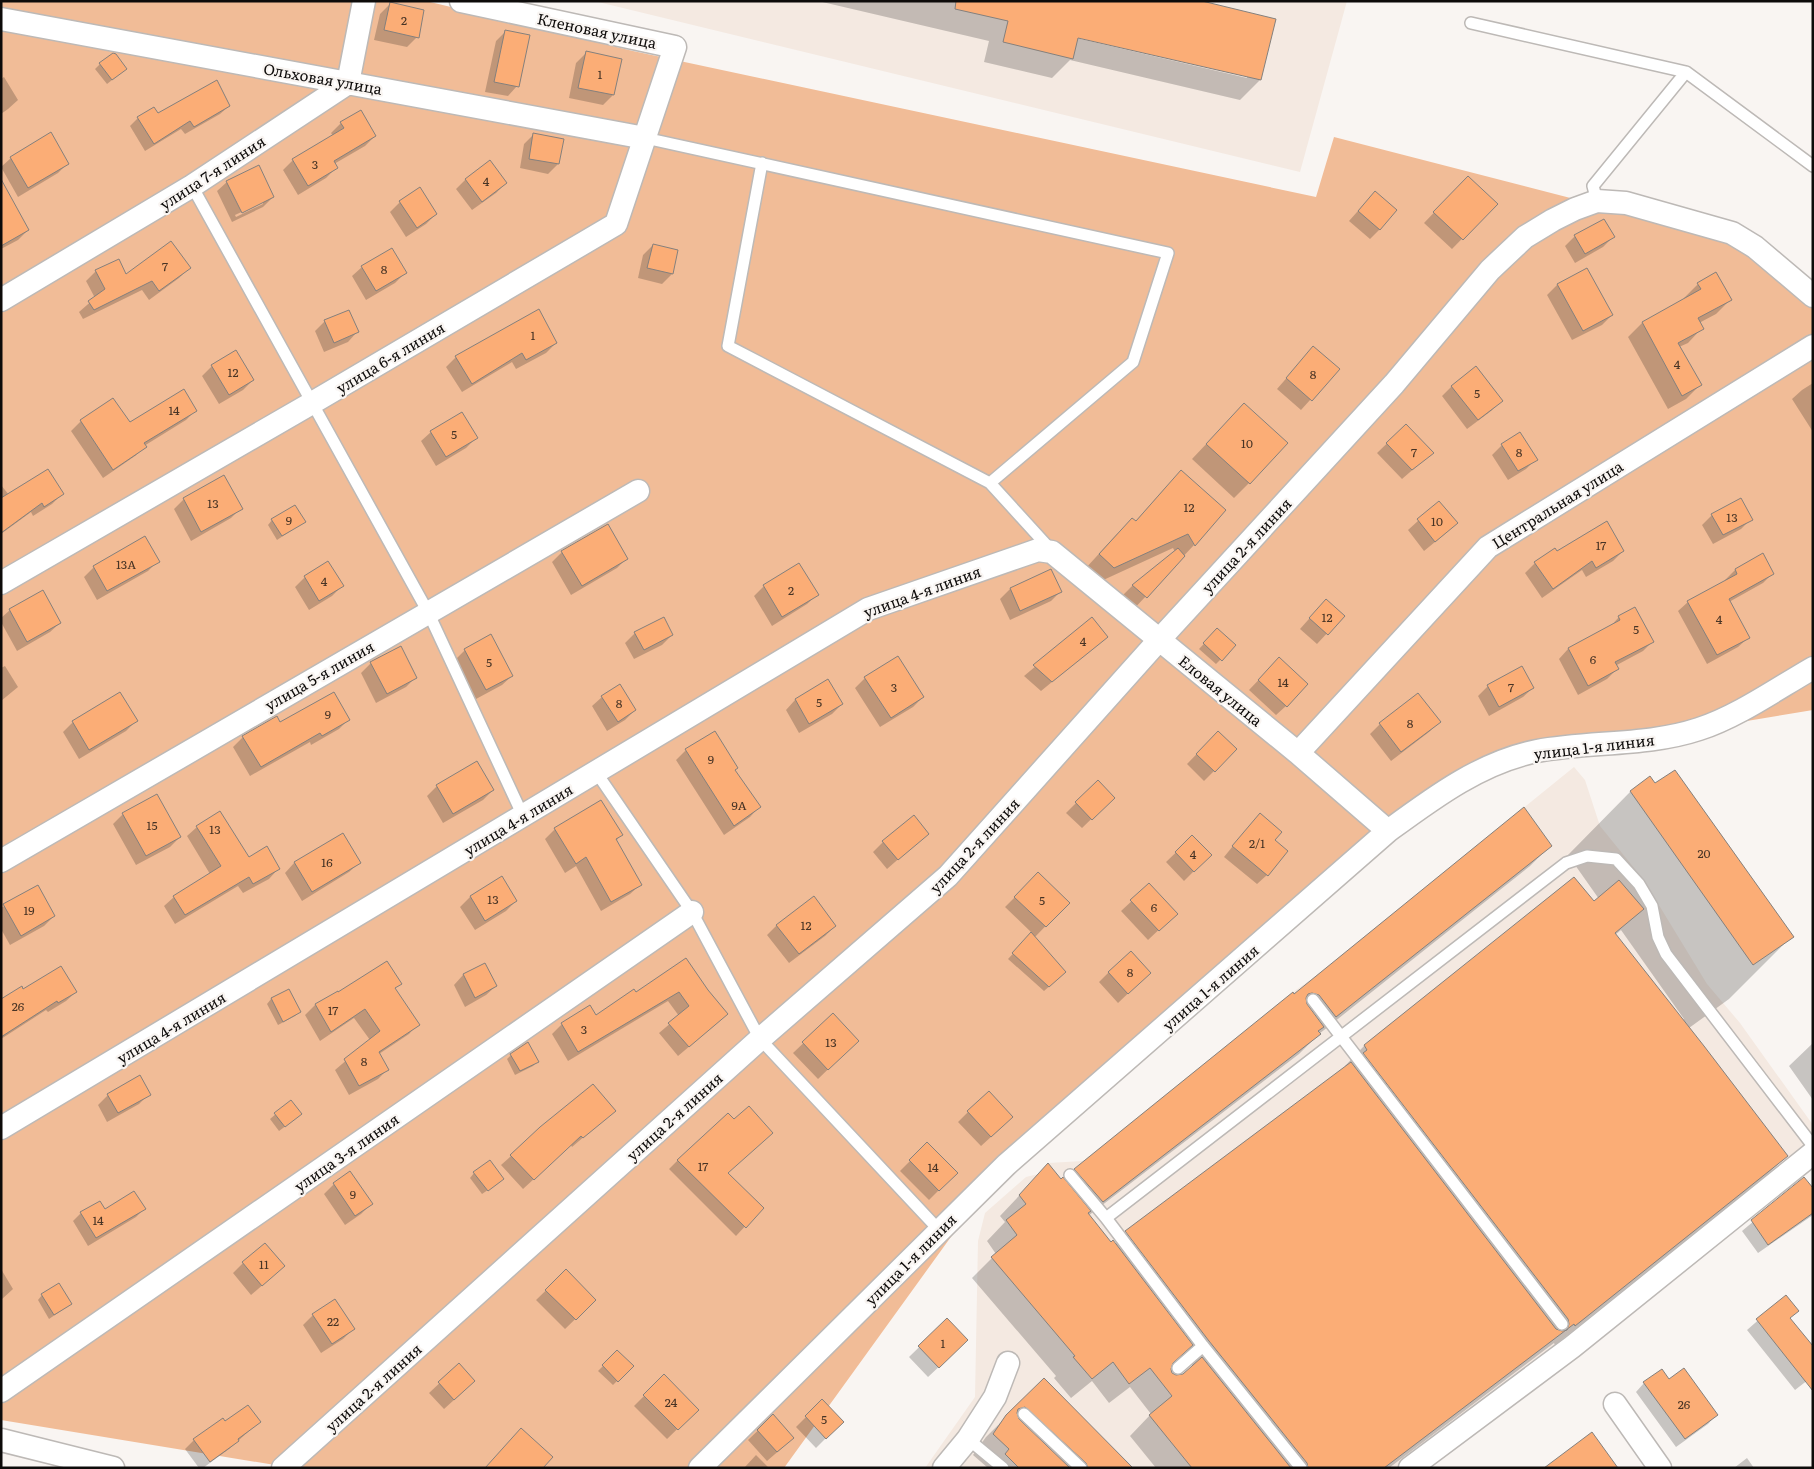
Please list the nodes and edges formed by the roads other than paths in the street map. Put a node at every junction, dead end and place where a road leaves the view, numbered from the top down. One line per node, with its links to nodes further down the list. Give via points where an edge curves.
1 (364, 1): 7 (street)
2 (461, 1): 5 (street, Кленовая улица)
3 (1, 19): 7 (street, Ольховая улица)
4 (1470, 24): 6 (lane)
5 (675, 46): 8 (street, улица 6-я линия)
6 (1686, 72): 10 (lane); 12 (lane, via 1592,186)
7 (348, 83): 8 (street, Ольховая улица); 11 (street, улица 7-я линия)
8 (645, 138): 9 (lane); 16 (street, улица 6-я линия, via 616,224)
9 (762, 164): 17 (lane, via 728,346); 17 (lane, via 1168,253 1133,362)
10 (1813, 166)
11 (192, 186): 14 (street, улица 7-я линия); 16 (lane)
12 (1598, 202): 13 (street, улица 2-я линия, via 1626,203 1732,233); 22 (street, улица 2-я линия, via 1560,216 1525,237 1490,270 1394,384)
13 (1813, 296)
14 (1, 300)
15 (1813, 346): 24 (street, Центральная улица, via 1488,547)
16 (312, 403): 20 (street, улица 6-я линия); 21 (lane)
17 (990, 483): 19 (lane)
18 (638, 491): 21 (street, улица 5-я линия)
19 (1052, 552): 22 (street, Еловая улица); 25 (street, улица 4-я линия, via 1038,550 868,609)
20 (1, 583)
21 (428, 612): 26 (lane); 28 (street, улица 5-я линия)
22 (1159, 640): 24 (street, Еловая улица); 32 (street, улица 2-я линия, via 948,876)
23 (1813, 668): 27 (street, улица 1-я линия, via 1699,730 1537,751 1494,763 1434,797)
24 (1298, 753): 27 (street, Еловая улица)
25 (596, 772): 26 (street, улица 4-я линия); 29 (lane)
26 (523, 816): 33 (street, улица 4-я линия)
27 (1388, 831): 38 (street, улица 1-я линия, via 1006,1165)
28 (1, 861)
29 (692, 912): 32 (lane); 43 (street, улица 3-я линия)
30 (1313, 1000): 31 (lane)
31 (1341, 1036): 34 (lane, via 1566,863 1587,856 1616,859 1639,884 1652,906 1658,937 1666,954); 37 (lane); 39 (lane)
32 (760, 1039): 38 (lane); 49 (street, улица 2-я линия)
33 (1, 1128)
34 (1813, 1146)
35 (1813, 1153): 55 (street, via 1572,1346)
36 (1070, 1175): 37 (lane)
37 (1106, 1218): 40 (lane)
38 (939, 1230): 50 (street, улица 1-я линия)
39 (1562, 1324)
40 (1203, 1346): 42 (lane); 54 (lane)
41 (1008, 1364): 46 (street, via 995,1396)
42 (1178, 1368)
43 (1, 1392)
44 (1615, 1404): 56 (street)
45 (1024, 1414): 53 (lane)
46 (968, 1439): 51 (street); 52 (lane)
47 (1, 1440): 48 (street)
48 (113, 1468)
49 (283, 1468)
50 (700, 1468)
51 (944, 1468)
52 (1003, 1468)
53 (1081, 1468)
54 (1301, 1468)
55 (1410, 1468)
56 (1660, 1468)

